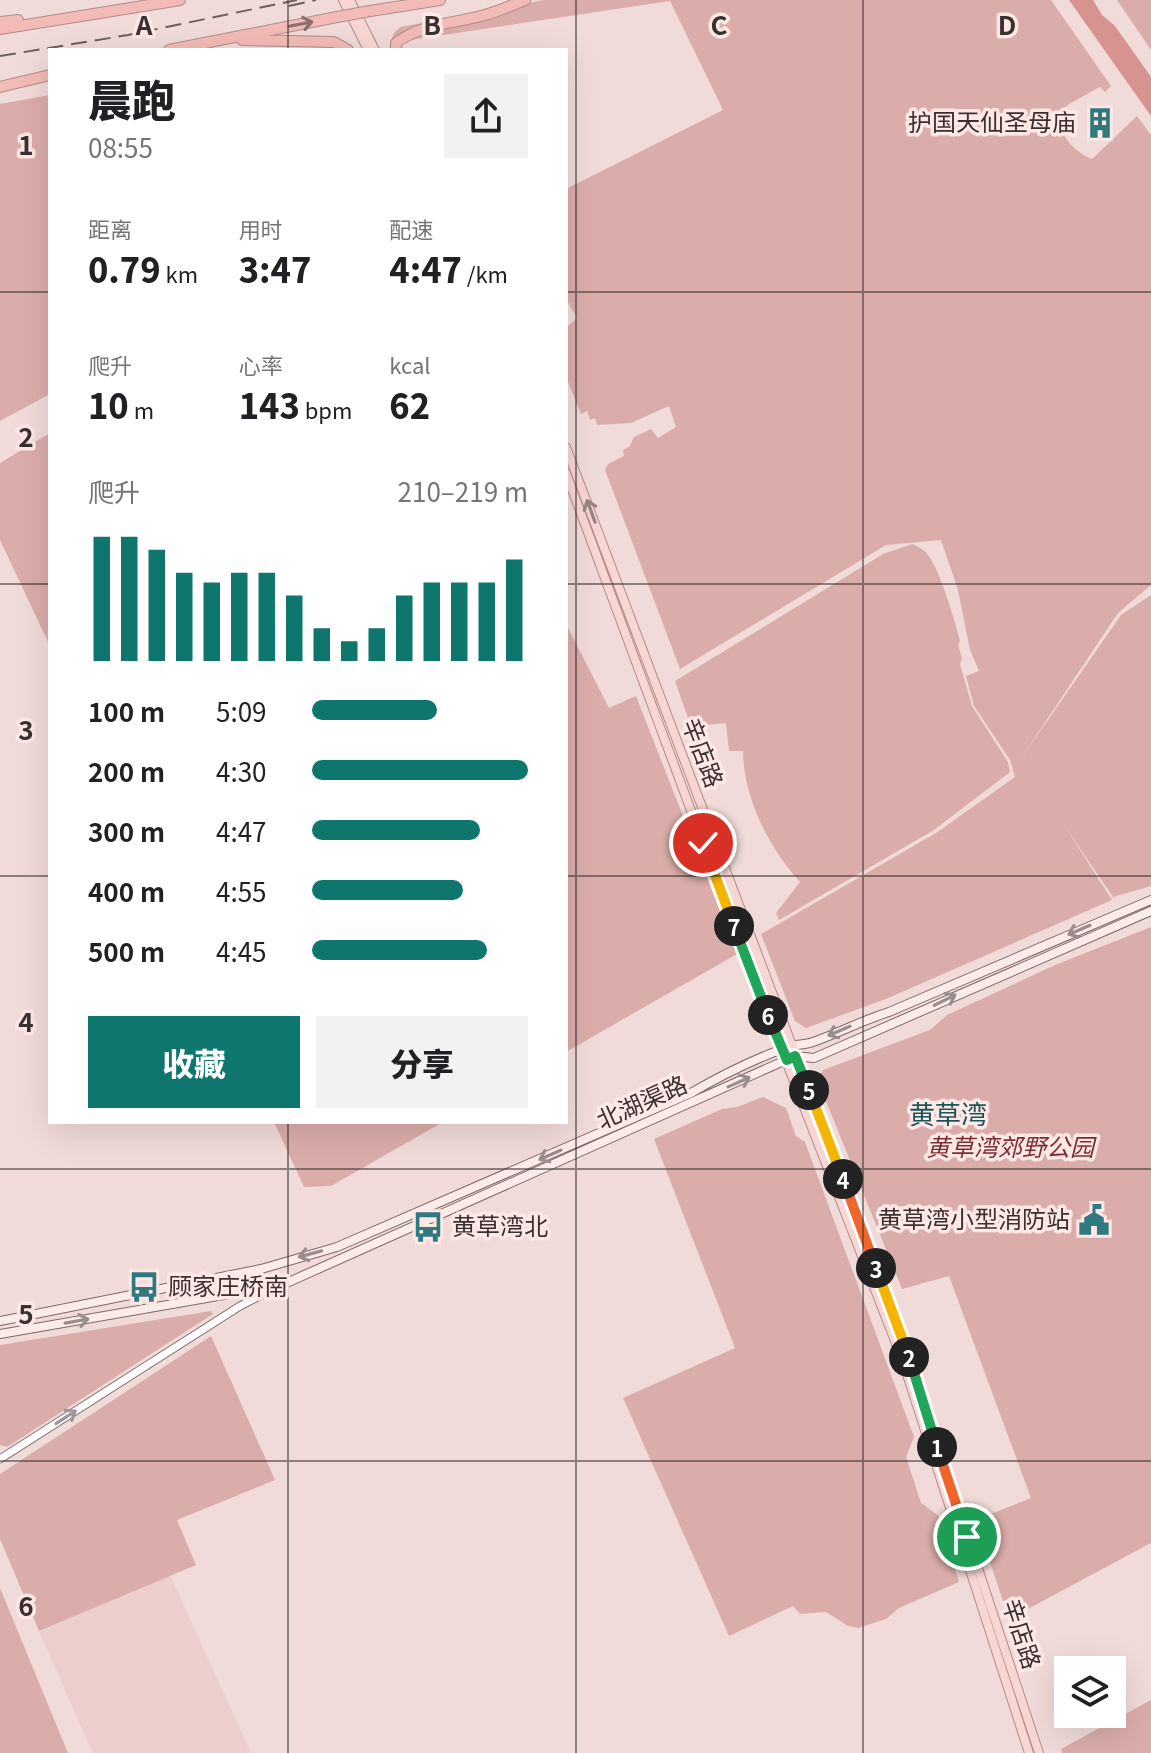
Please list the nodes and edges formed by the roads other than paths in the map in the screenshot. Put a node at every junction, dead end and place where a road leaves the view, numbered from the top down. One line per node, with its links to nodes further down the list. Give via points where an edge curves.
1 (180, 0): 6 (highway)
2 (343, 0): 12 (main road)
3 (350, 0): 13 (main road)
4 (440, 0): 9 (highway, one-way to 4, bridge)
5 (525, 0): 14 (highway, via 408,34)
6 (76, 16): 7 (highway); 8 (highway)
7 (0, 22)
8 (0, 29)
9 (224, 39): 10 (highway); 11 (highway, via 334,42)
10 (179, 48)
11 (344, 48)
12 (367, 48)
13 (374, 48)
14 (396, 48)
15 (48, 74): 17 (highway)
16 (48, 75): 18 (highway)
17 (0, 80)
18 (0, 87)
19 (568, 453): 21 (main road, 辛店路, one-way to 19)
20 (568, 477): 21 (main road, 辛店路)
21 (596, 540): 24 (main road, 辛店路); 25 (main road, 辛店路)
22 (1151, 900): 24 (main road, 北湖渠路, one-way to 24, via 889,1012 809,1044)
23 (1151, 911): 26 (main road, 北湖渠路, one-way to 23, via 814,1058)
24 (793, 1045): 25 (main road, 北湖渠路); 26 (main road, 辛店路)
25 (782, 1050): 26 (main road, 辛店路); 28 (main road, 北湖渠路, one-way to 28, via 337,1247 246,1272)
26 (791, 1058): 27 (main road, 北湖渠路, one-way to 26); 31 (main road, 辛店路, via 902,1359); 32 (main road, 辛店路, via 898,1326)
27 (282, 1285): 29 (main road, 北湖渠路, one-way to 27); 30 (street, one-way to 27, via 240,1306)
28 (0, 1321)
29 (0, 1334)
30 (0, 1459)
31 (1029, 1753)
32 (1039, 1753)

